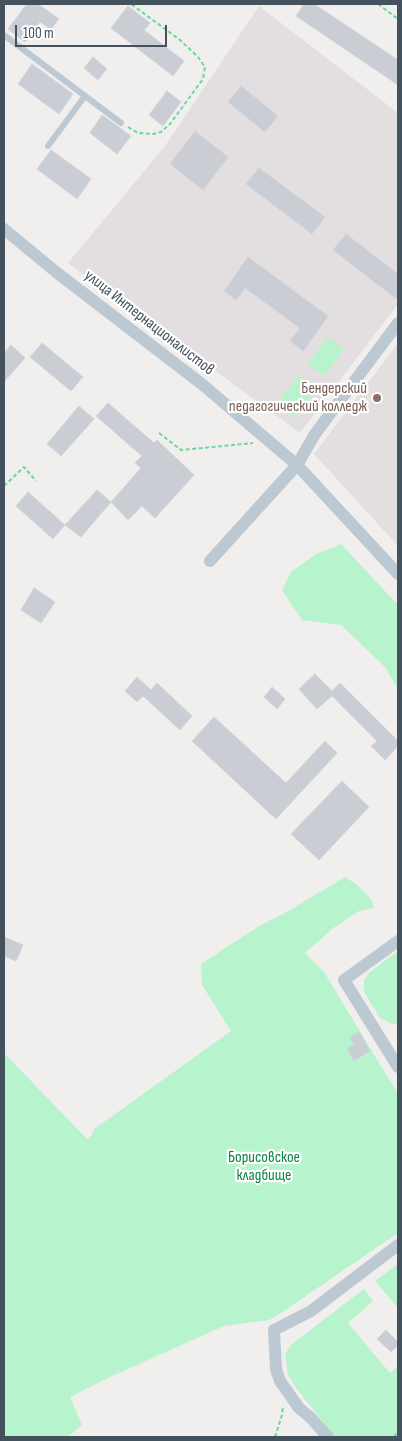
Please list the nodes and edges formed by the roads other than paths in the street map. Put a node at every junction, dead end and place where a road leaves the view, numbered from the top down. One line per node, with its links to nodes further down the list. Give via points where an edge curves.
1 (4, 35): 2 (lane)
2 (85, 96): 3 (lane); 4 (lane)
3 (121, 123)
4 (48, 146)
5 (4, 229): 7 (street, улица Интернационалистов, via 203,385)
6 (398, 323): 7 (street, via 315,434)
7 (298, 465): 8 (street); 9 (street, улица Интернационалистов)
8 (210, 562)
9 (398, 574)
10 (398, 941): 11 (street, via 344,980)
11 (398, 1067)
12 (398, 1245): 13 (street, via 311,1311 274,1330 280,1381 299,1408)
13 (328, 1437)

